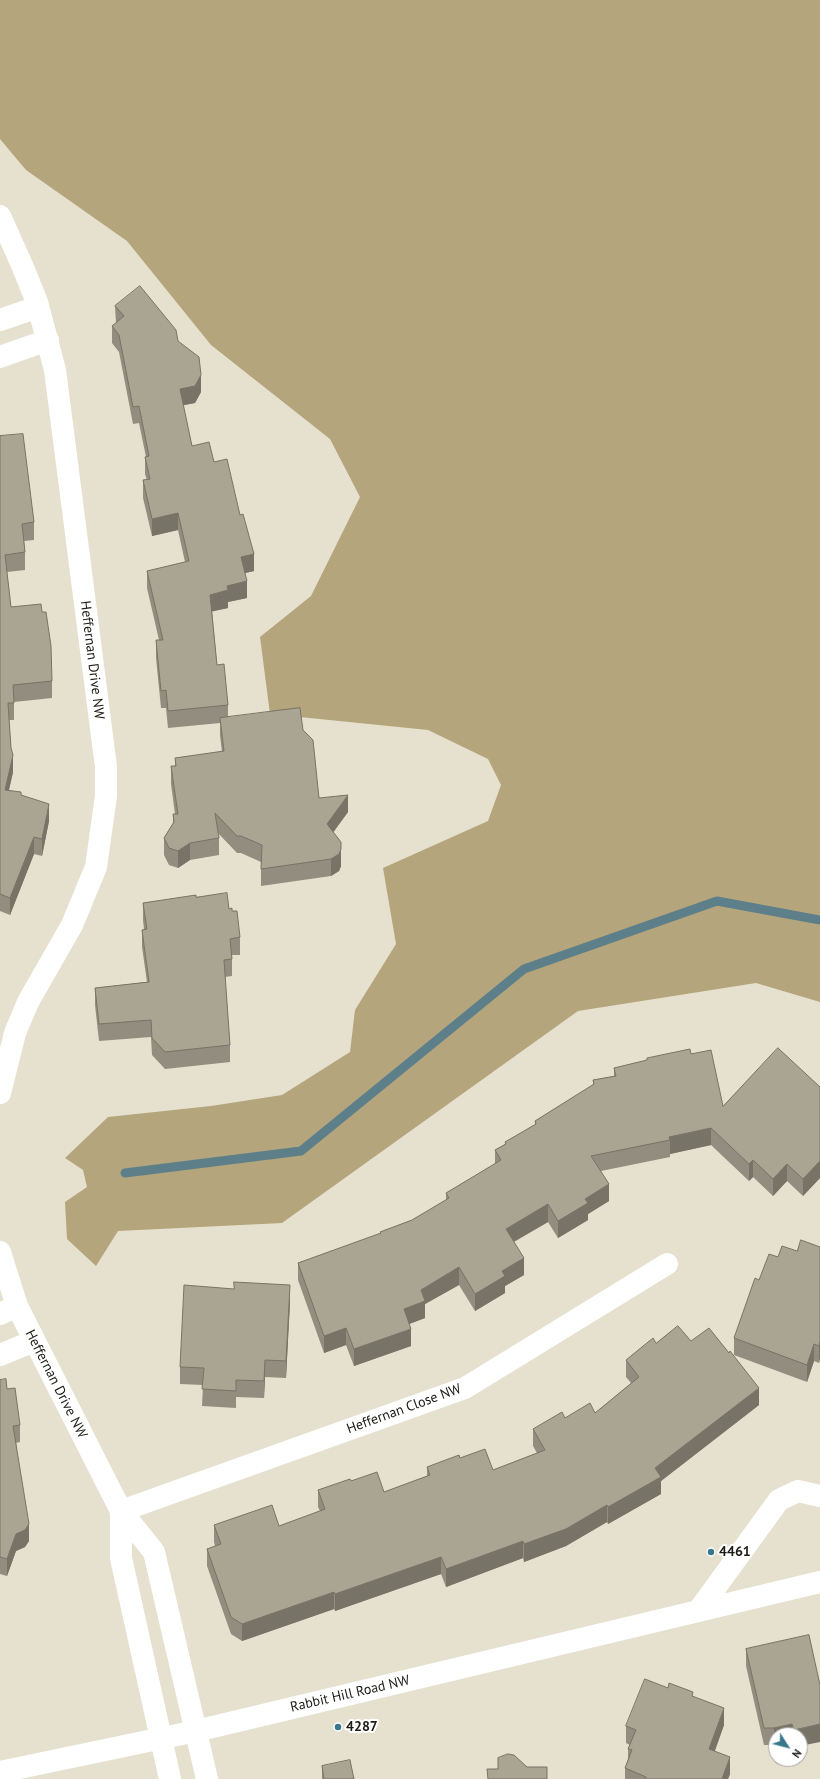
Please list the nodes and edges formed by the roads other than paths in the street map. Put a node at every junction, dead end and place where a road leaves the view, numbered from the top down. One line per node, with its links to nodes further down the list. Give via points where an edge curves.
1 (0, 216): 2 (street, Heffernan Drive NW)
2 (38, 307): 3 (street); 4 (street, Heffernan Drive NW)
3 (0, 320)
4 (48, 340): 5 (street); 6 (street, Heffernan Drive NW, via 61,409 105,759 106,796 96,867 72,925 28,1002 15,1033)
5 (0, 357)
6 (0, 1093)
7 (0, 1252): 9 (street, Heffernan Drive NW)
8 (667, 1264): 13 (street, Heffernan Close NW, via 465,1388)
9 (8, 1310): 10 (street, Heffernan Drive NW)
10 (34, 1341): 11 (street); 13 (street, Heffernan Drive NW)
11 (0, 1355)
12 (820, 1496): 15 (street, via 798,1491 779,1500)
13 (121, 1511): 16 (street, Heffernan Drive NW, via 154,1552); 17 (street, Heffernan Drive NW, via 121,1558)
14 (820, 1582): 15 (street, Rabbit Hill Road NW)
15 (699, 1610): 16 (street, Rabbit Hill Road NW)
16 (196, 1731): 17 (street, Rabbit Hill Road NW); 20 (street, Heffernan Drive NW)
17 (160, 1738): 18 (street, Rabbit Hill Road NW); 19 (street, Heffernan Drive NW)
18 (0, 1772)
19 (170, 1779)
20 (207, 1779)

